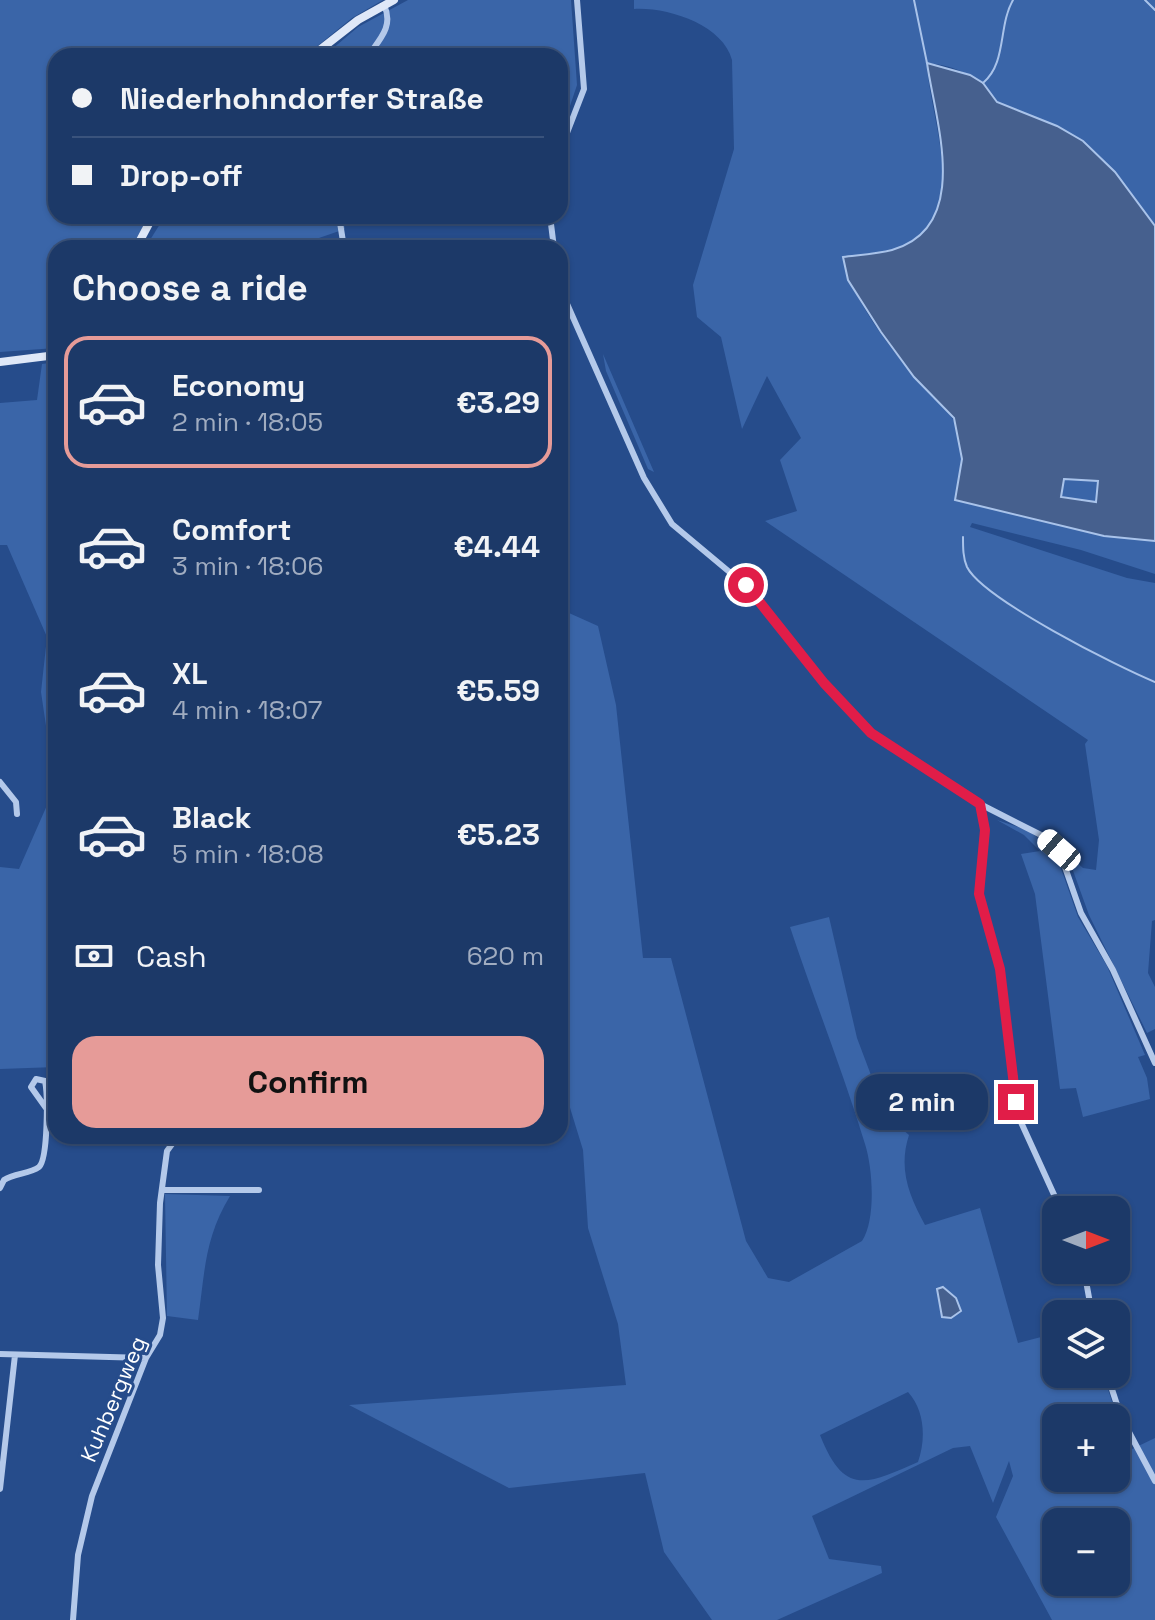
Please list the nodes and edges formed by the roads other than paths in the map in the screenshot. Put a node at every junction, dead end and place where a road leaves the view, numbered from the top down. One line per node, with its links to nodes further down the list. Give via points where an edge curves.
1 (394, 0): 3 (main road)
2 (577, 0): 6 (street, via 584,89)
3 (384, 5): 4 (main road); 5 (street, via 389,16)
4 (323, 48)
5 (374, 48)
6 (568, 130)
7 (568, 306): 11 (street, via 644,478 672,524 751,590 871,733)
8 (48, 356): 9 (main road)
9 (0, 362)
10 (0, 782): 12 (street, via 16,802)
11 (980, 804): 13 (street, via 1020,822 1059,850 1081,913); 19 (street, via 985,830 979,894 1000,969 1020,1120)
12 (17, 814)
13 (1155, 1063)
14 (46, 1108): 16 (street, via 45,1158 37,1168 4,1180)
15 (172, 1144): 17 (street, Kuhbergweg)
16 (0, 1188)
17 (162, 1190): 18 (street); 22 (street, Kuhbergweg, via 158,1265 163,1318)
18 (259, 1190)
19 (1055, 1196)
20 (0, 1354): 21 (street)
21 (15, 1355): 22 (street); 25 (street)
22 (146, 1358): 26 (street, Kuhbergweg, via 88,1511)
23 (1112, 1388): 24 (street)
24 (1155, 1481)
25 (0, 1489)
26 (73, 1620)

